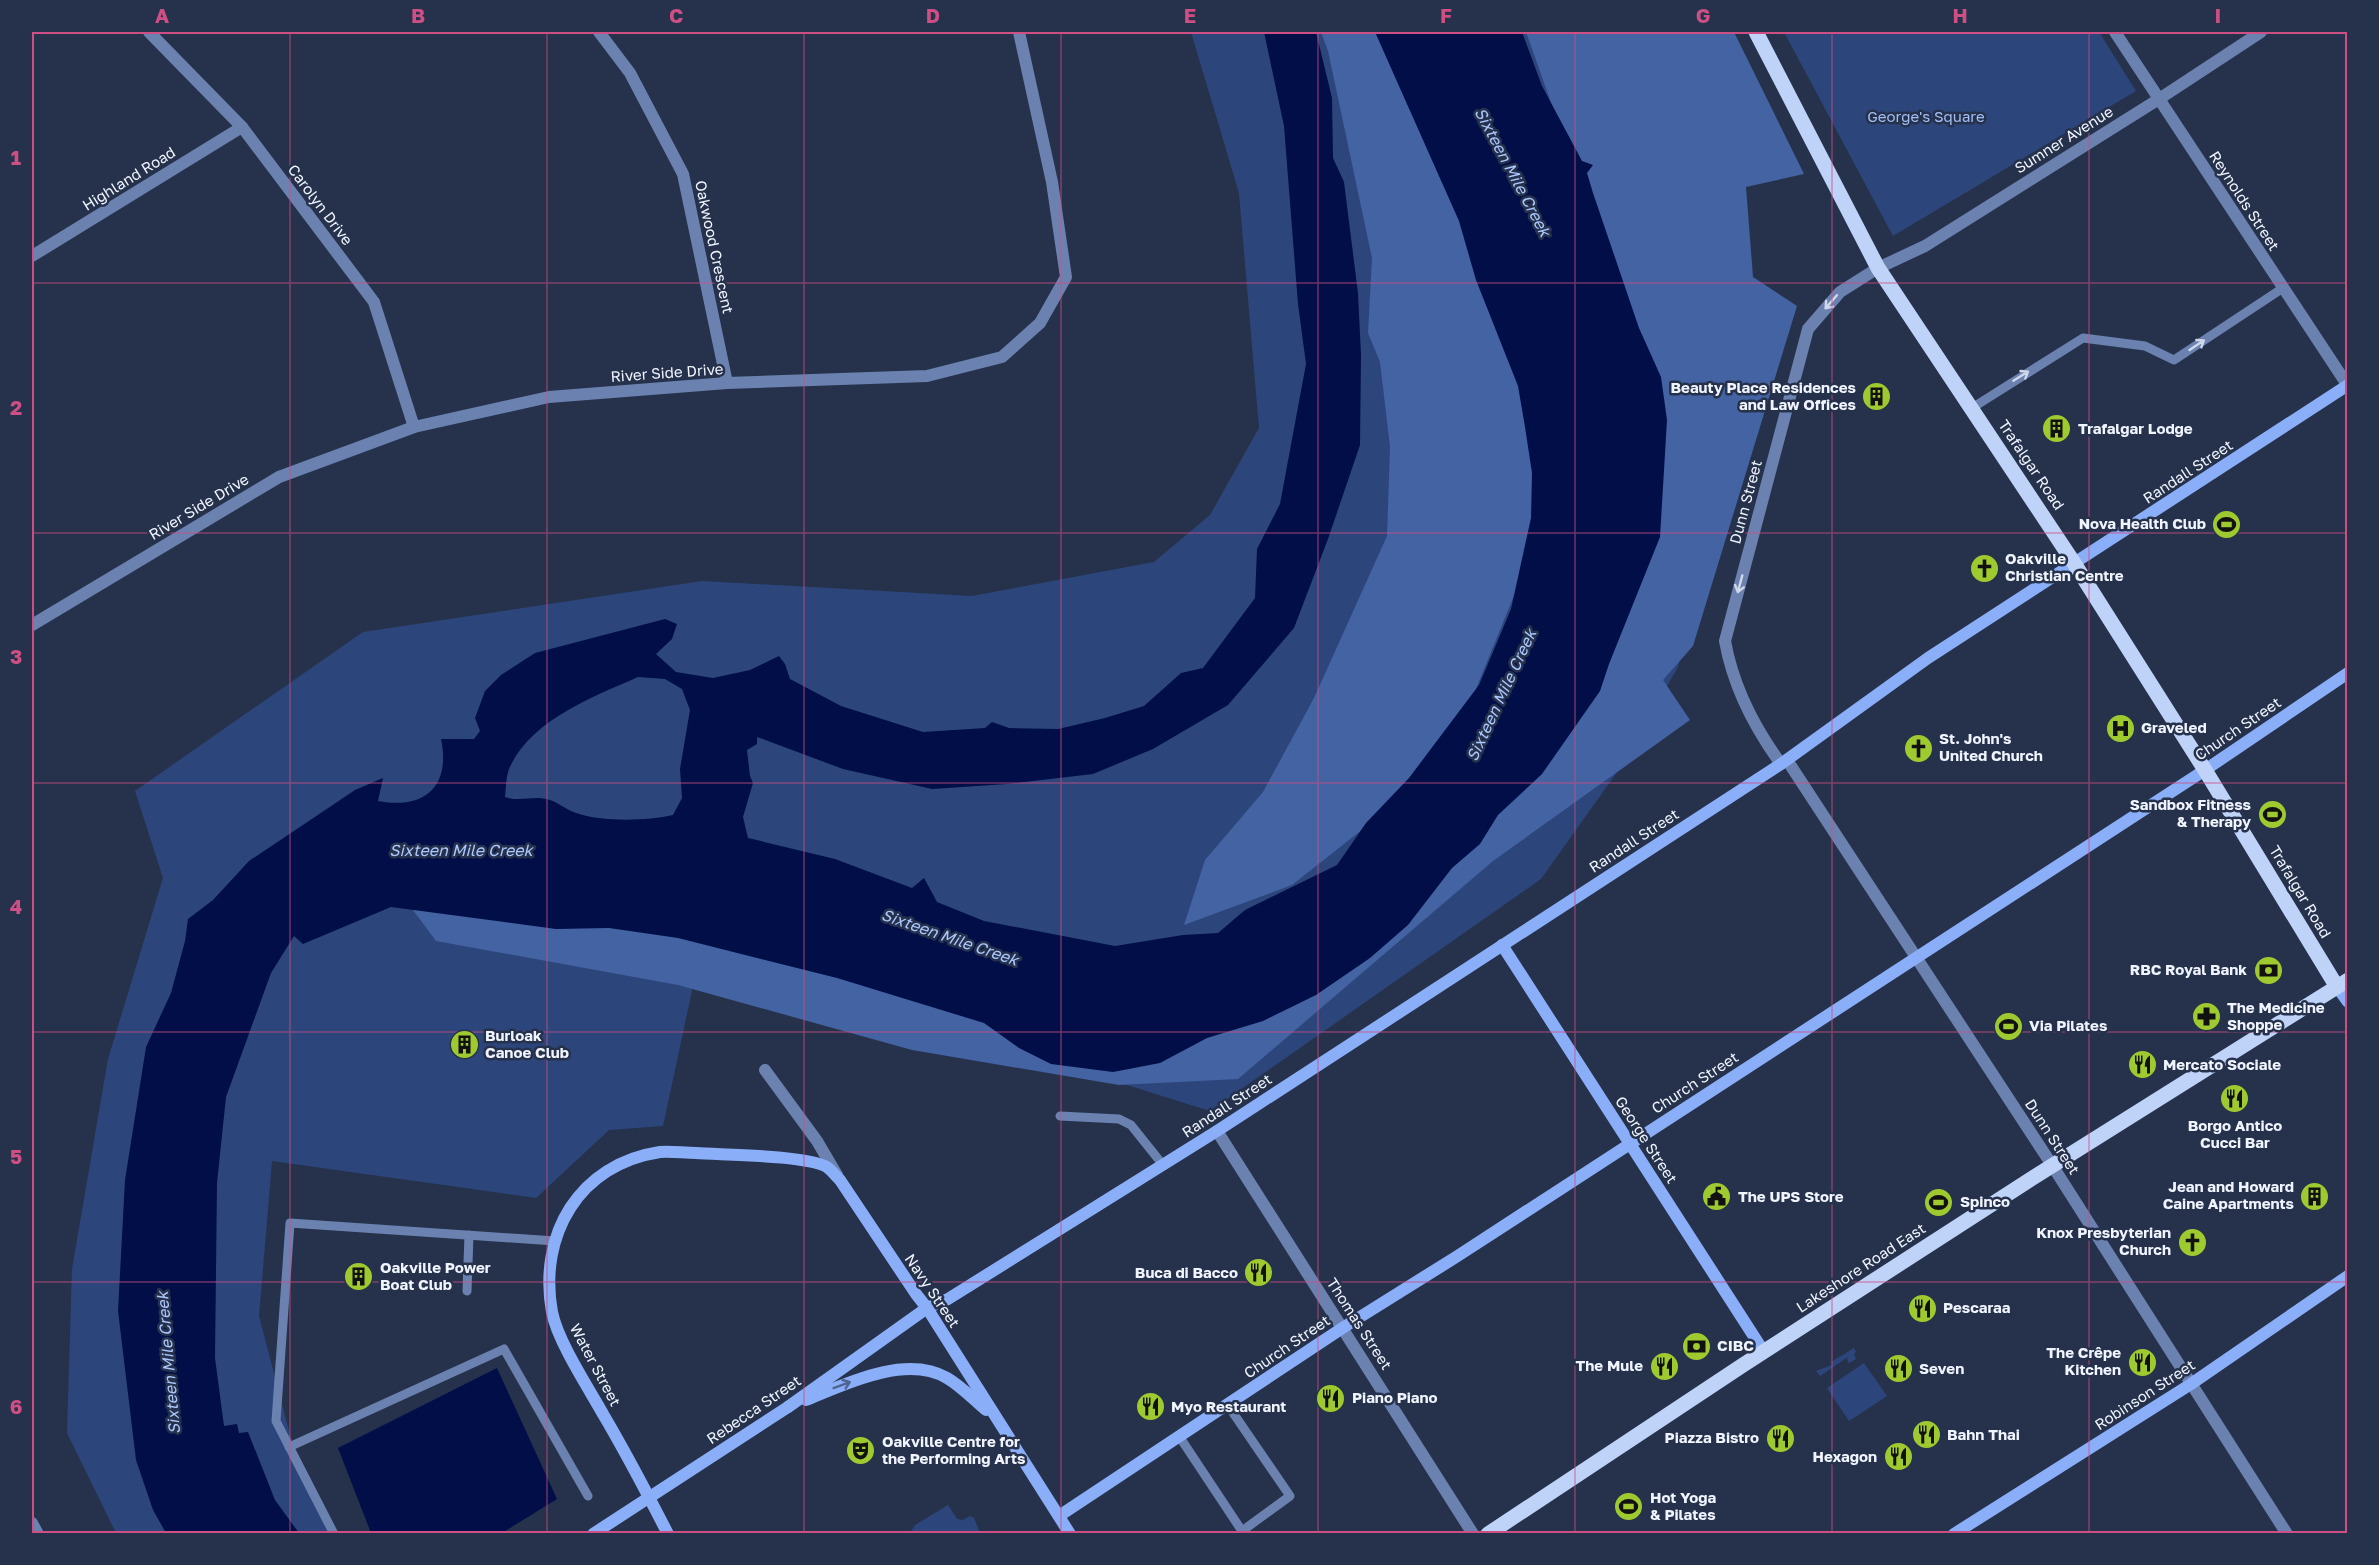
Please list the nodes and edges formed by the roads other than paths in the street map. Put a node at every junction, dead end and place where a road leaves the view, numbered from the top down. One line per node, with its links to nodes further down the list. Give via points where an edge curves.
1 (149, 32): 8 (street, Carolyn Drive)
2 (599, 32): 12 (street, Oakwood Crescent, via 630,73 682,174)
3 (1019, 32): 12 (street, River Side Drive, via 1052,182 1066,278 1040,323 1002,357 927,376)
4 (1756, 32): 10 (main road, Trafalgar Road)
5 (2115, 32): 7 (street, Reynolds Street)
6 (2261, 32): 7 (street, Sumner Avenue)
7 (2159, 99): 10 (street, Sumner Avenue, via 1925,246); 11 (street, Reynolds Street)
8 (242, 127): 9 (street, Highland Road); 15 (street, Carolyn Drive, via 374,302)
9 (32, 256)
10 (1878, 268): 14 (main road, Trafalgar Road); 19 (street, Dunn Street, one-way to 19, via 1840,292 1808,328 1725,641 1729,665 1747,708 1766,743)
11 (2283, 288): 13 (street, Reynolds Street); 14 (lane, one-way to 11, via 2083,338 2145,346 2174,360)
12 (727, 383): 15 (street, River Side Drive, via 549,397)
13 (2347, 386): 16 (street, Randall Street)
14 (1972, 408): 16 (main road, Trafalgar Road)
15 (414, 428): 17 (street, River Side Drive, via 279,477)
16 (2074, 563): 19 (street, Randall Street, via 1928,658); 20 (main road, Trafalgar Road)
17 (32, 625)
18 (2348, 674): 20 (street, Church Street)
19 (1784, 762): 21 (street, Randall Street); 22 (street, Dunn Street)
20 (2205, 770): 22 (street, Church Street); 23 (main road, Trafalgar Road)
21 (1502, 945): 27 (street, Randall Street); 28 (street, George Street)
22 (1917, 958): 28 (street, Church Street); 30 (street, Dunn Street)
23 (2342, 983): 24 (street, Trafalgar Road); 30 (main road, Lakeshore Road East)
24 (2348, 1002)
25 (765, 1070): 31 (street, Navy Street)
26 (1060, 1116): 29 (lane, via 1119,1119 1131,1125)
27 (1217, 1131): 29 (street, Randall Street); 37 (street, Thomas Street)
28 (1630, 1143): 37 (street, Church Street); 38 (street, George Street)
29 (1163, 1165): 36 (street, Randall Street, via 948,1299)
30 (2052, 1165): 38 (main road, Lakeshore Road East); 39 (street, Dunn Street)
31 (840, 1180): 33 (street, Water Street, via 826,1167 805,1161 662,1152 609,1169 591,1181 572,1201); 36 (street, Navy Street)
32 (469, 1235): 33 (lane); 35 (lane); 44 (lane, via 290,1223 276,1421)
33 (555, 1241): 51 (street, Water Street, via 549,1272 552,1314 569,1354)
34 (2348, 1276): 39 (street, Robinson Street)
35 (467, 1291)
36 (927, 1308): 41 (street, Rebecca Street); 42 (street, Navy Street)
37 (1344, 1327): 40 (street, Church Street); 53 (street, Thomas Street)
38 (1764, 1352): 54 (main road, Lakeshore Road East)
39 (2191, 1384): 55 (street, Robinson Street); 56 (street, Dunn Street)
40 (1227, 1404): 43 (street, Church Street); 43 (lane, via 1290,1496 1242,1531)
41 (788, 1407): 42 (street, one-way to 42, via 879,1373 923,1370 948,1378); 50 (street, Rebecca Street, bridge)
42 (996, 1418): 46 (street, Navy Street)
43 (1179, 1436): 46 (street, Church Street)
44 (290, 1447): 45 (lane, via 504,1349); 49 (lane)
45 (588, 1496)
46 (1059, 1516): 52 (street, Navy Street)
47 (32, 1523): 48 (street)
48 (38, 1533)
49 (334, 1533)
50 (593, 1533)
51 (668, 1533)
52 (1070, 1533)
53 (1473, 1533)
54 (1488, 1533)
55 (1954, 1533)
56 (2287, 1533)

